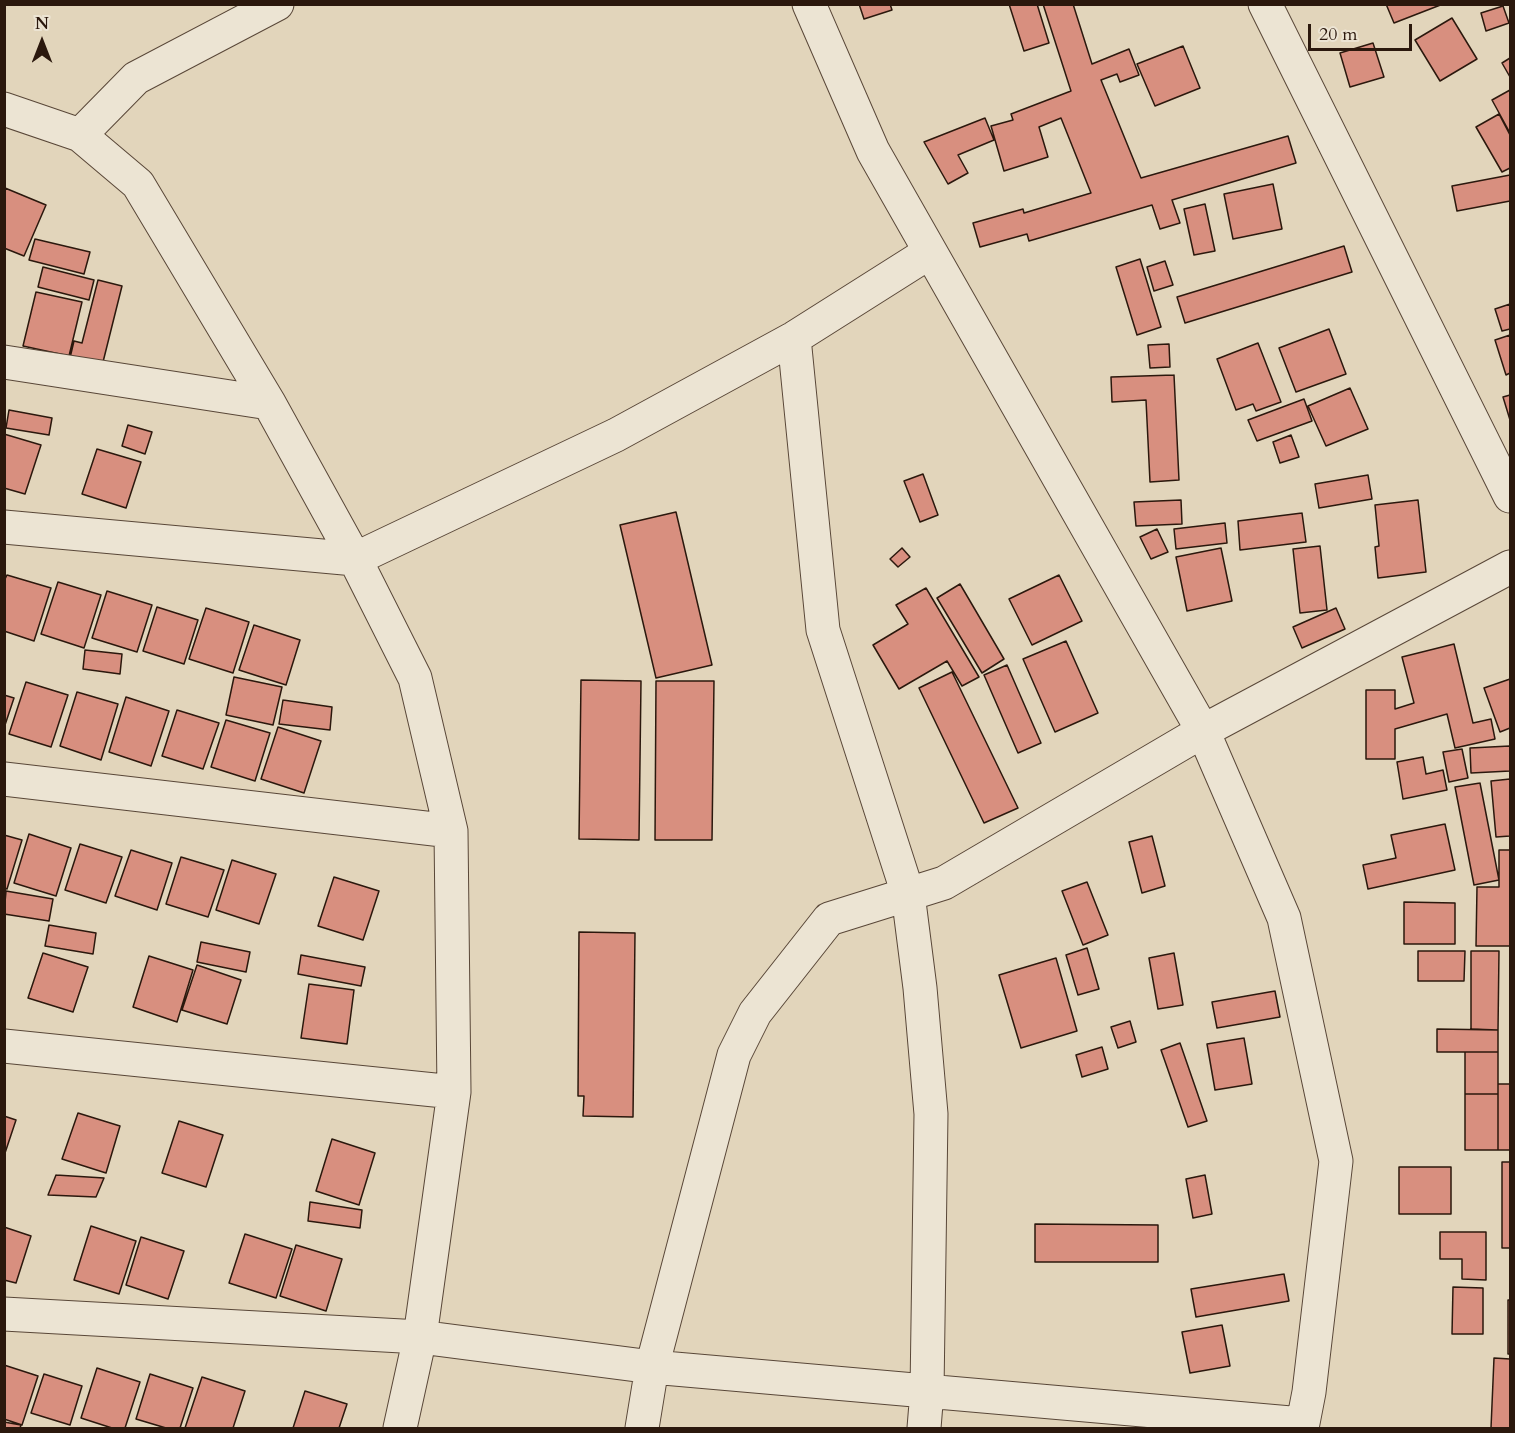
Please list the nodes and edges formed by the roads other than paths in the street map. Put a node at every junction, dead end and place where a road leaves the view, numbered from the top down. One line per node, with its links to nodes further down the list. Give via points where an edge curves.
1 (276, 4): 5 (street, via 136,78)
2 (809, 4): 6 (street, via 873,151)
3 (1265, 4): 10 (street)
4 (4, 109): 5 (street)
5 (80, 135): 9 (street, via 138,184)
6 (930, 252): 7 (street); 14 (street)
7 (794, 338): 12 (street, via 616,435); 17 (street, via 823,630)
8 (4, 362): 9 (street)
9 (269, 402): 12 (street)
10 (1510, 496)
11 (4, 527): 12 (street)
12 (355, 559): 16 (street, via 415,678)
13 (1510, 567): 14 (street)
14 (1203, 731): 17 (street, via 944,883); 24 (street, via 1284,918 1336,1161)
15 (4, 779): 16 (street)
16 (451, 831): 19 (street)
17 (908, 894): 22 (street, via 829,919 755,1012 734,1055); 23 (street, via 931,1114)
18 (4, 1046): 19 (street)
19 (454, 1092): 21 (street)
20 (4, 1314): 21 (street)
21 (420, 1337): 22 (street); 25 (street)
22 (652, 1367): 23 (street); 26 (street)
23 (927, 1391): 24 (street); 27 (street)
24 (1302, 1426)
25 (400, 1428)
26 (642, 1428)
27 (924, 1428)

